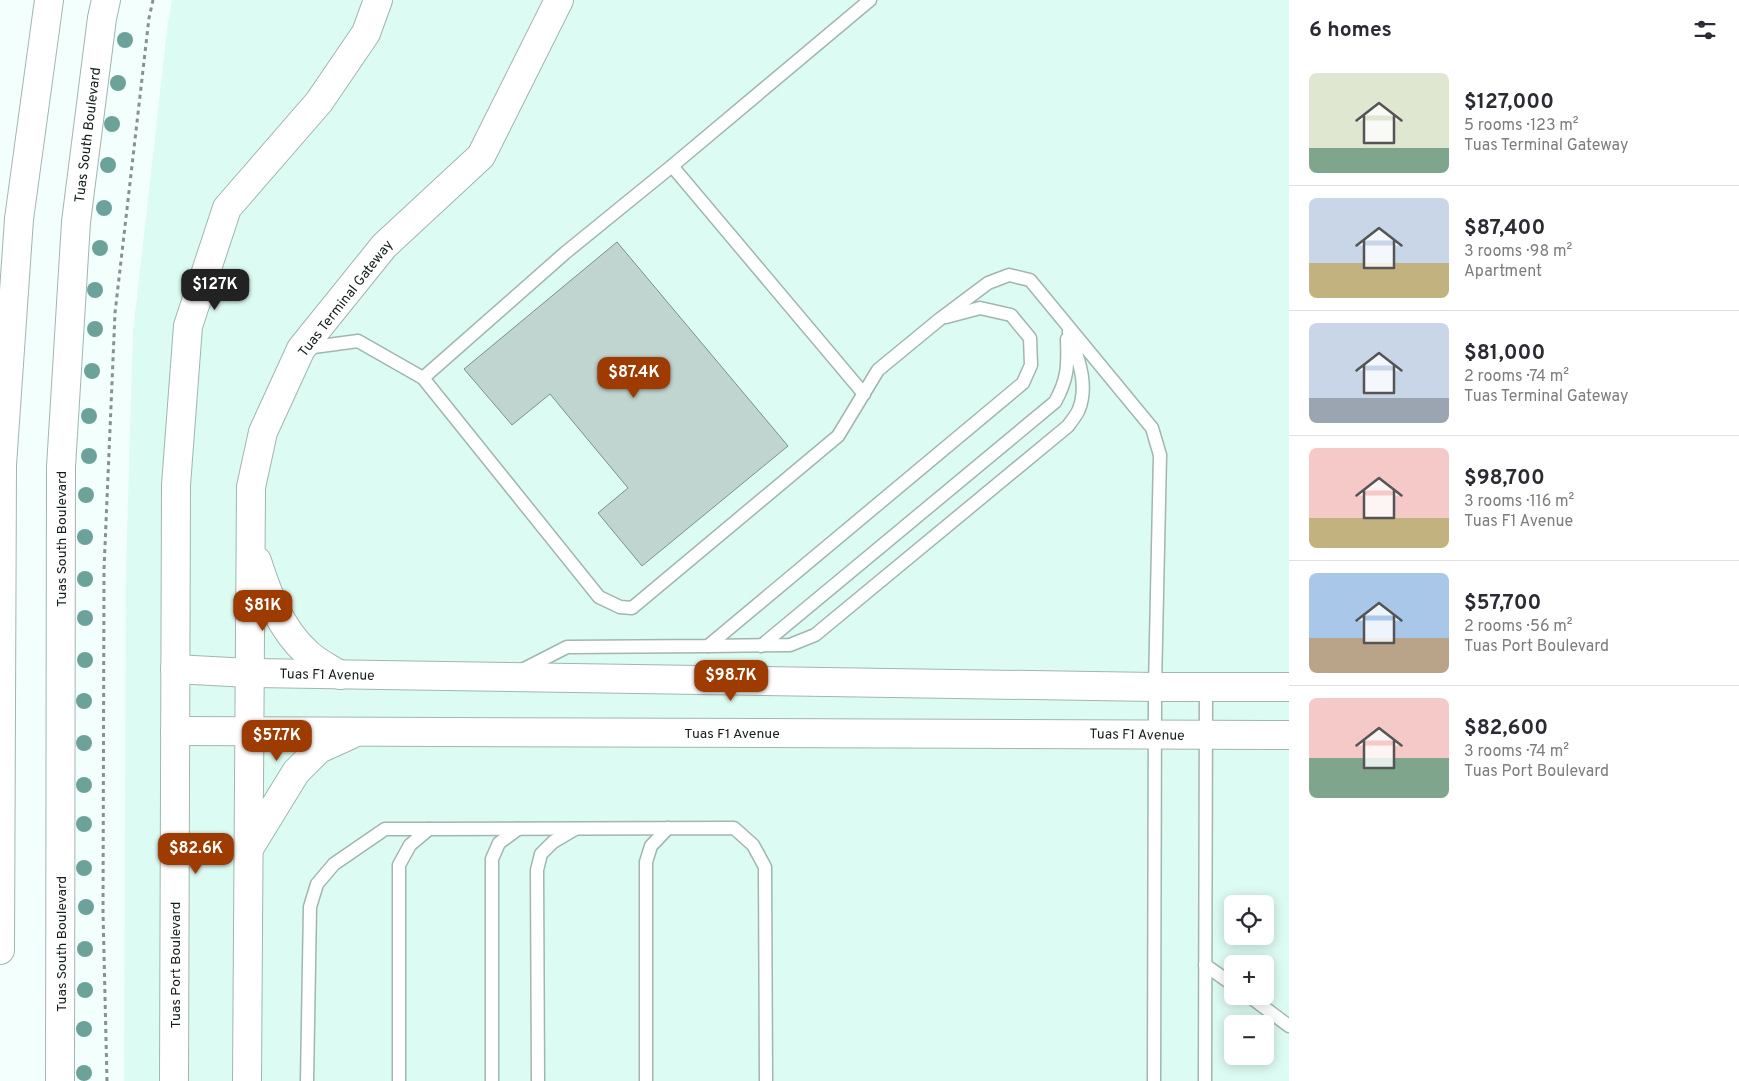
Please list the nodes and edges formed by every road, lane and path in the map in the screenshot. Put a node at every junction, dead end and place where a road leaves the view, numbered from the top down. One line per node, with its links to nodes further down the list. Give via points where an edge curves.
1 (49, 0): 34 (street, via 20,219 2,465)
2 (106, 0): 39 (street, Tuas South Boulevard, via 76,222 61,467)
3 (153, 0): 40 (path, via 115,313 104,569 103,912)
4 (378, 0): 16 (street, via 366,32 319,102 227,208 188,326 176,485)
5 (559, 0): 10 (street, Tuas Terminal Gateway, via 481,156 384,246)
6 (870, 0): 7 (lane)
7 (672, 166): 11 (lane, via 565,253); 12 (lane)
8 (940, 319): 9 (lane, via 988,283 1009,275 1030,280); 12 (lane, via 878,370); 14 (lane, via 980,308 1011,315 1030,338 1031,365 1023,383)
9 (1066, 324): 15 (lane, via 1068,365 1064,387 1055,402); 15 (lane, via 1084,391 1079,410 1068,426 815,635 790,644); 20 (lane, via 1152,428 1157,441 1160,455)
10 (301, 349): 11 (lane, via 358,341); 13 (street, Tuas Terminal Gateway, via 263,432 251,487)
11 (422, 378): 12 (lane, via 600,597 620,607 632,608 838,436)
12 (864, 394)
13 (250, 540): 17 (street, Tuas Terminal Gateway); 18 (street, via 270,600 287,632 308,654)
14 (708, 646): 15 (lane); 19 (lane, via 567,647)
15 (761, 646)
16 (175, 669): 17 (street, Tuas F1 Avenue); 23 (street, Tuas Port Boulevard)
17 (250, 673): 18 (street, Tuas F1 Avenue); 24 (street)
18 (340, 674): 19 (street, Tuas F1 Avenue)
19 (509, 677): 20 (street, Tuas F1 Avenue)
20 (1155, 687): 21 (street, Tuas F1 Avenue); 26 (lane)
21 (1206, 687): 22 (street, Tuas F1 Avenue); 27 (lane)
22 (1289, 687)
23 (175, 732): 24 (street, Tuas F1 Avenue); 41 (street, Tuas Port Boulevard)
24 (249, 732): 25 (street, Tuas F1 Avenue); 33 (street)
25 (358, 732): 26 (street, Tuas F1 Avenue); 33 (street, via 319,748 296,772)
26 (1155, 734): 27 (street, Tuas F1 Avenue); 49 (lane)
27 (1207, 735): 28 (street, Tuas F1 Avenue); 35 (lane)
28 (1289, 735)
29 (577, 828): 30 (lane); 32 (lane); 46 (lane, via 553,842 541,854 537,870)
30 (668, 828): 47 (lane, via 651,846 646,862); 48 (lane, via 734,828 753,845 764,867)
31 (429, 829): 32 (lane); 43 (lane, via 385,829 334,864 317,884 310,907); 44 (lane, via 410,845 399,865)
32 (518, 829): 45 (lane, via 499,843 492,859)
33 (248, 849): 42 (street)
34 (0, 950)
35 (1206, 964): 36 (lane); 50 (lane)
36 (1224, 978)
37 (1261, 1005): 38 (lane)
38 (1289, 1026)
39 (60, 1081)
40 (107, 1081)
41 (174, 1081)
42 (247, 1081)
43 (307, 1081)
44 (398, 1081)
45 (492, 1081)
46 (538, 1081)
47 (646, 1081)
48 (766, 1081)
49 (1154, 1081)
50 (1205, 1081)

